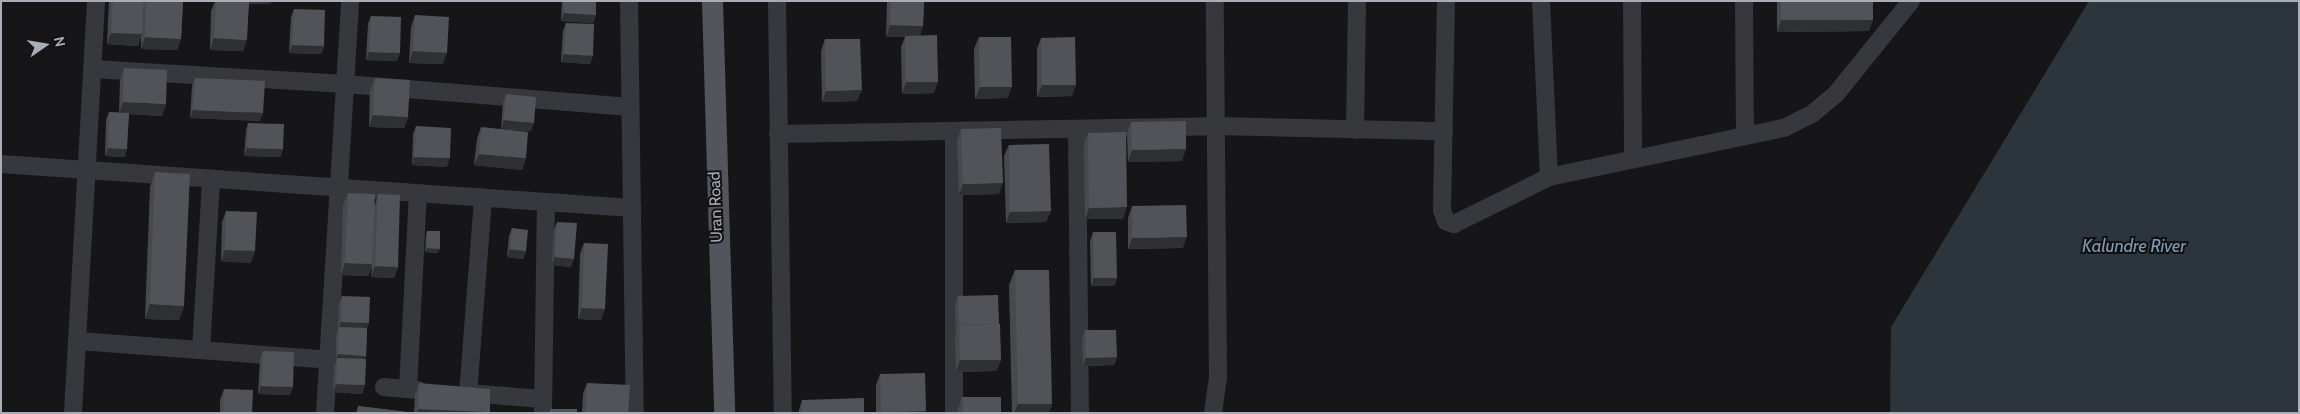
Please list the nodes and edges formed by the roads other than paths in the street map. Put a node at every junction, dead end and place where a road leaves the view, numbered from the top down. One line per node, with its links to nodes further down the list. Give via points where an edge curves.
1 (96, 1): 13 (street)
2 (350, 1): 14 (street)
3 (629, 1): 15 (street)
4 (712, 1): 43 (main road, Uran Road)
5 (777, 1): 21 (street)
6 (1215, 1): 16 (street)
7 (1358, 1): 18 (street)
8 (1446, 1): 19 (street)
9 (1541, 1): 26 (street)
10 (1632, 1): 23 (street)
11 (1744, 1): 22 (street)
12 (1912, 1): 22 (street, via 1836,94 1812,114 1784,128)
13 (93, 69): 14 (street); 25 (street)
14 (345, 84): 15 (street); 28 (street)
15 (630, 107): 32 (street)
16 (1215, 126): 17 (street); 18 (street); 47 (street, via 1218,378)
17 (1077, 130): 20 (street); 46 (street)
18 (1355, 130): 19 (street)
19 (1444, 131): 26 (street, via 1442,210 1449,223 1463,221)
20 (954, 132): 21 (street); 45 (street)
21 (778, 134): 44 (street)
22 (1745, 136): 23 (street)
23 (1633, 159): 26 (street)
24 (1, 164): 25 (street)
25 (88, 171): 27 (street); 33 (street)
26 (1549, 177)
27 (211, 180): 28 (street); 34 (street)
28 (339, 189): 29 (street); 35 (street)
29 (418, 194): 30 (street); 37 (street)
30 (483, 198): 31 (street); 38 (street)
31 (546, 203): 32 (street); 39 (street)
32 (632, 208): 42 (street)
33 (79, 341): 34 (street); 40 (street)
34 (201, 350): 35 (street)
35 (329, 360): 41 (street)
36 (384, 387): 37 (street)
37 (408, 389): 38 (street)
38 (451, 392): 39 (street)
39 (543, 406)
40 (73, 413)
41 (325, 413)
42 (635, 413)
43 (724, 413)
44 (783, 413)
45 (954, 413)
46 (1080, 413)
47 (1213, 413)

